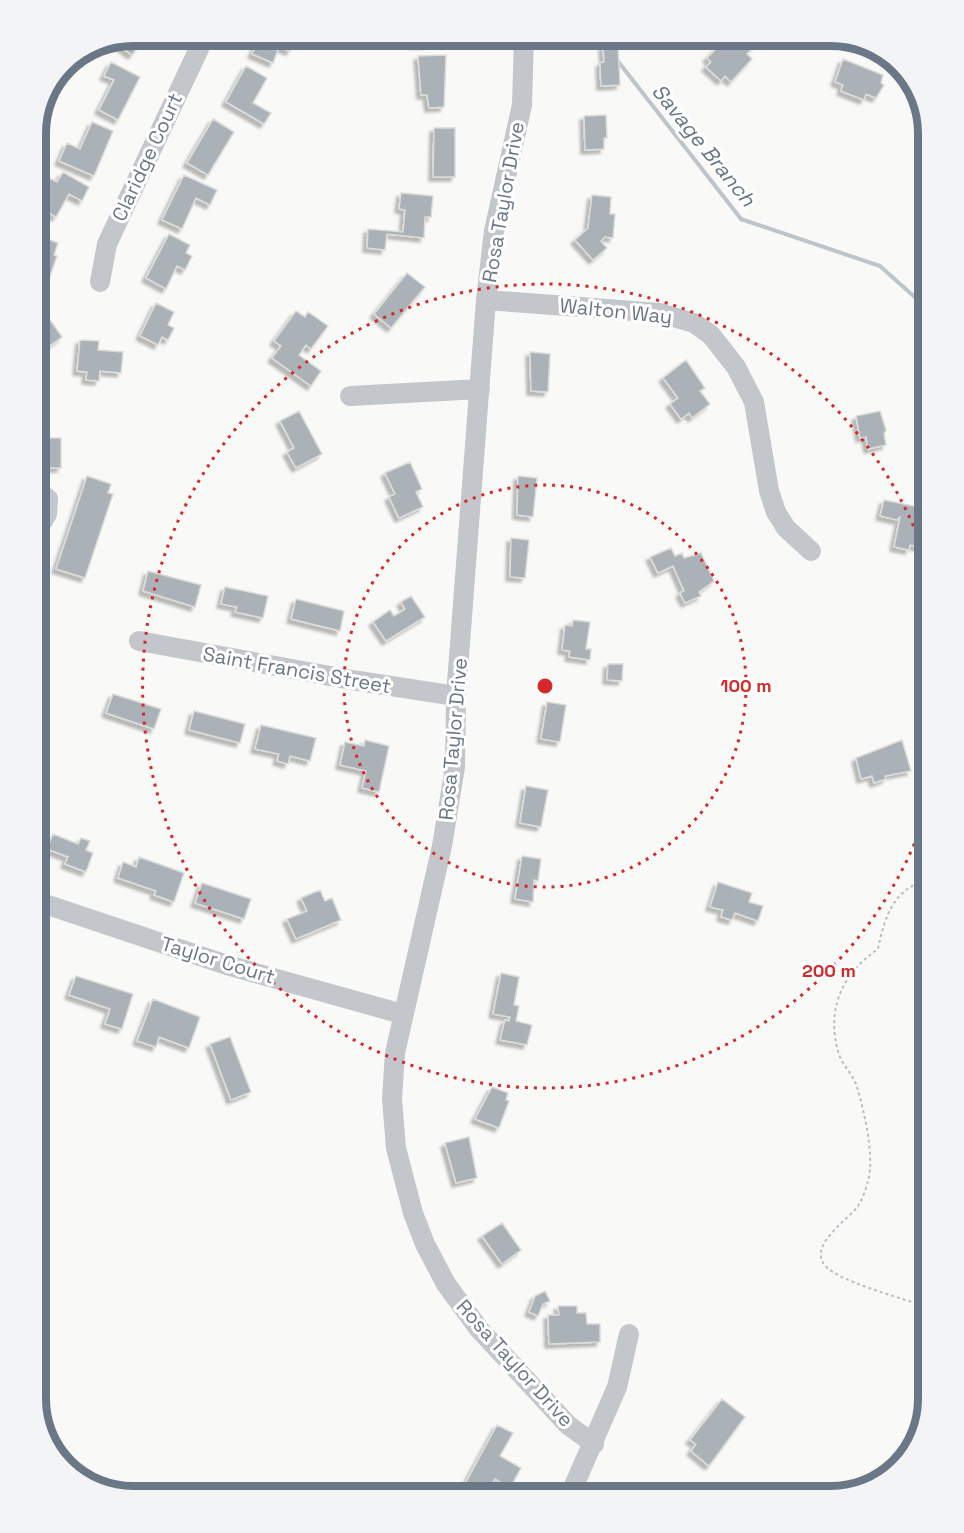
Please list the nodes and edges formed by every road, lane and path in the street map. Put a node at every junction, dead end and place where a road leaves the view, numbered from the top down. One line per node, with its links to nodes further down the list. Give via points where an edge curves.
1 (199, 46): 3 (street, Claridge Court, via 108,244)
2 (525, 47): 4 (street, Rosa Taylor Drive, via 522,105 494,231)
3 (100, 282)
4 (486, 300): 5 (street, Rosa Taylor Drive); 9 (street, Walton Way, via 660,313 694,323 711,335 736,367 754,402 776,512 786,528)
5 (480, 388): 6 (street); 11 (street, Rosa Taylor Drive)
6 (350, 396)
7 (47, 498): 8 (street)
8 (47, 514)
9 (811, 551)
10 (139, 641): 11 (street, Saint Francis Street)
11 (456, 696): 14 (street, Rosa Taylor Drive, via 455,767 442,846)
12 (917, 886): 15 (path, via 903,890 882,926 878,949 847,977 838,995 833,1021 838,1053 856,1085 868,1138 869,1179 858,1205 822,1248 820,1258 825,1267 846,1279)
13 (46, 904): 14 (street, Taylor Court, via 227,965)
14 (402, 1014): 17 (street, Rosa Taylor Drive, via 392,1099 396,1148 425,1244 446,1284 479,1329 568,1425)
15 (917, 1304)
16 (629, 1334): 17 (street, via 617,1387)
17 (594, 1444): 18 (street)
18 (574, 1486)

